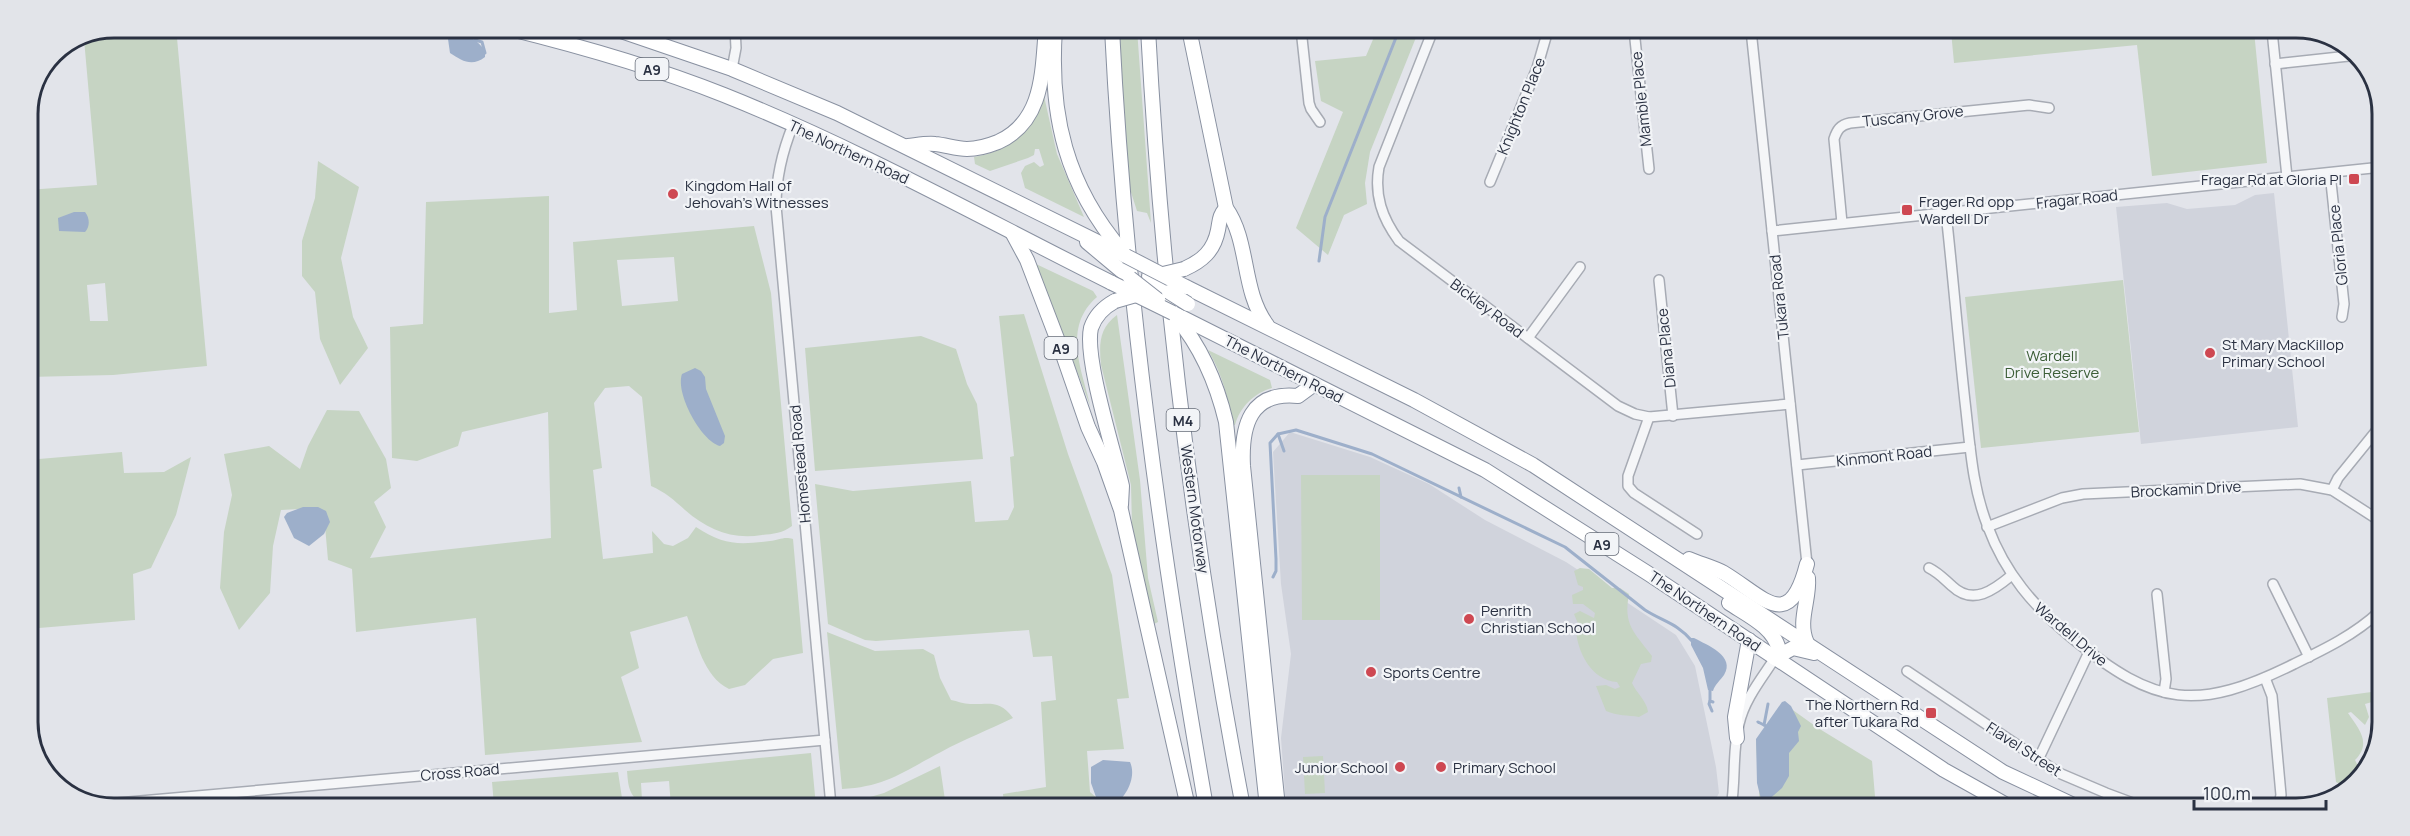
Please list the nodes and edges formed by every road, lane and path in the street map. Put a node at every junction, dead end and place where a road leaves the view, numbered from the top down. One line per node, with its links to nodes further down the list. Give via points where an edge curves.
1 (546, 38): 20 (highway, The Northern Road / A9, via 654,70)
2 (641, 38): 17 (highway, The Northern Road / A9)
3 (736, 38): 17 (street)
4 (1045, 38): 21 (highway, via 1036,103 1016,131 986,147 969,150 936,144)
5 (1055, 38): 33 (highway, via 1053,75 1067,157 1080,188)
6 (1113, 38): 82 (highway, M4, via 1147,427)
7 (1149, 38): 83 (highway, Western Motorway / M4, via 1163,234 1184,432 1205,588)
8 (1191, 38): 27 (highway)
9 (1302, 38): 19 (street, via 1309,103)
10 (1430, 38): 46 (street, Bickley Road, via 1382,156 1377,185 1379,203 1390,229 1405,247)
11 (1546, 38): 26 (street, Knighton Place)
12 (1635, 38): 23 (street, Mamble Place)
13 (1752, 38): 30 (street, Tukara Road)
14 (2273, 38): 16 (street)
15 (2347, 57): 16 (street)
16 (2275, 64): 25 (street)
17 (732, 69): 21 (highway, The Northern Road / A9)
18 (2049, 108): 29 (street, Tuscany Grove, via 2029,105 1842,126 1834,139)
19 (1320, 122)
20 (793, 125): 31 (highway, The Northern Road / A9); 76 (street, Homestead Road, via 779,164 777,206)
21 (907, 146): 32 (highway, The Northern Road / A9)
22 (2372, 168): 24 (street, Fragar Road)
23 (1649, 169)
24 (2330, 173): 25 (street, Fragar Road); 43 (street, Gloria Place, via 2344,304)
25 (2287, 177): 28 (street, Fragar Road)
26 (1490, 182)
27 (1226, 208): 36 (highway, bridge, via 1219,217 1210,251 1199,262); 44 (highway, via 1236,221 1253,300)
28 (1946, 213): 29 (street, Fragar Road); 52 (street, Wardell Drive)
29 (1842, 223): 30 (street, Fragar Road)
30 (1772, 231): 48 (street, Tukara Road)
31 (1011, 232): 35 (highway, The Northern Road / A9, via 1073,264); 55 (highway, A9, via 1027,260)
32 (1077, 232): 33 (highway, The Northern Road / A9); 35 (highway)
33 (1126, 256): 36 (highway, The Northern Road / A9, bridge)
34 (1580, 267): 46 (street)
35 (1111, 274): 37 (highway); 40 (highway, The Northern Road / A9, bridge)
36 (1156, 275): 37 (highway); 39 (highway); 41 (highway, The Northern Road / A9, bridge)
37 (1130, 278): 40 (highway, bridge)
38 (1659, 280): 49 (street, Diana Place)
39 (1169, 291): 40 (highway, bridge); 41 (highway, bridge)
40 (1143, 294): 42 (highway, The Northern Road / A9, bridge); 55 (highway, bridge, via 1115,301 1097,317 1089,343 1122,486)
41 (1187, 295): 44 (highway, The Northern Road / A9, via 1224,305); 45 (highway)
42 (1173, 313): 45 (highway, The Northern Road / A9); 84 (highway, via 1212,375 1227,430)
43 (2342, 317)
44 (1268, 327): 59 (highway, The Northern Road / A9, via 1488,439)
45 (1210, 332): 47 (highway, The Northern Road / A9)
46 (1528, 338): 50 (street, Bickley Road, via 1618,406)
47 (1313, 385): 66 (highway, The Northern Road / A9, via 1485,470); 85 (highway, via 1298,396 1267,400 1250,417 1243,437)
48 (1790, 404): 49 (street, Bickley Road); 53 (street, Tukara Road)
49 (1673, 416): 50 (street, Bickley Road)
50 (1649, 417): 58 (street, via 1628,486)
51 (2372, 436): 54 (street)
52 (1970, 447): 53 (street, Kinmont Road); 57 (street, Wardell Drive, via 1978,497)
53 (1797, 465): 60 (street, Tukara Road)
54 (2332, 490): 56 (street, Brockamin Drive); 57 (street, Brockamin Drive, via 2300,484 2083,494)
55 (1121, 510): 81 (highway, A9)
56 (2372, 516)
57 (1988, 526): 62 (street, Wardell Drive)
58 (1697, 534)
59 (1662, 549): 60 (highway, via 1722,572 1768,603 1777,604 1797,594); 67 (highway, The Northern Road / A9); 70 (highway, via 1702,585 1769,632 1778,646)
60 (1807, 564): 67 (highway, via 1802,626)
61 (1929, 568): 62 (street, via 1958,591 1972,596 1989,592)
62 (2012, 575): 68 (street, Wardell Drive, via 2042,612)
63 (2273, 584): 69 (street)
64 (2157, 594): 74 (street)
65 (2372, 617): 69 (street, Wardell Drive)
66 (1749, 640): 70 (highway, The Northern Road / A9); 75 (highway, via 1735,717)
67 (1807, 643): 71 (highway, The Northern Road / A9)
68 (2089, 652): 74 (street, Wardell Drive, via 2129,679); 77 (street)
69 (2309, 657): 73 (street, Wardell Drive)
70 (1775, 658): 71 (highway, via 1786,650 1801,649); 75 (street, via 1745,707); 88 (highway, The Northern Road / A9, via 1944,770)
71 (1836, 662): 89 (highway, The Northern Road / A9, via 2003,772)
72 (1907, 671): 77 (street, Flavel Street)
73 (2265, 678): 74 (street, Wardell Drive, via 2216,694 2187,696); 91 (street, via 2272,696)
74 (2164, 692)
75 (1737, 738): 78 (street)
76 (825, 740): 79 (street, Cross Road); 80 (street, Homestead Road)
77 (2038, 760): 90 (street, Flavel Street, via 2080,783)
78 (1735, 787): 86 (street); 87 (street)
79 (174, 798)
80 (830, 798)
81 (1186, 798)
82 (1204, 798)
83 (1241, 798)
84 (1267, 798)
85 (1277, 798)
86 (1733, 798)
87 (1736, 798)
88 (1994, 798)
89 (2060, 798)
90 (2120, 798)
91 (2280, 798)

